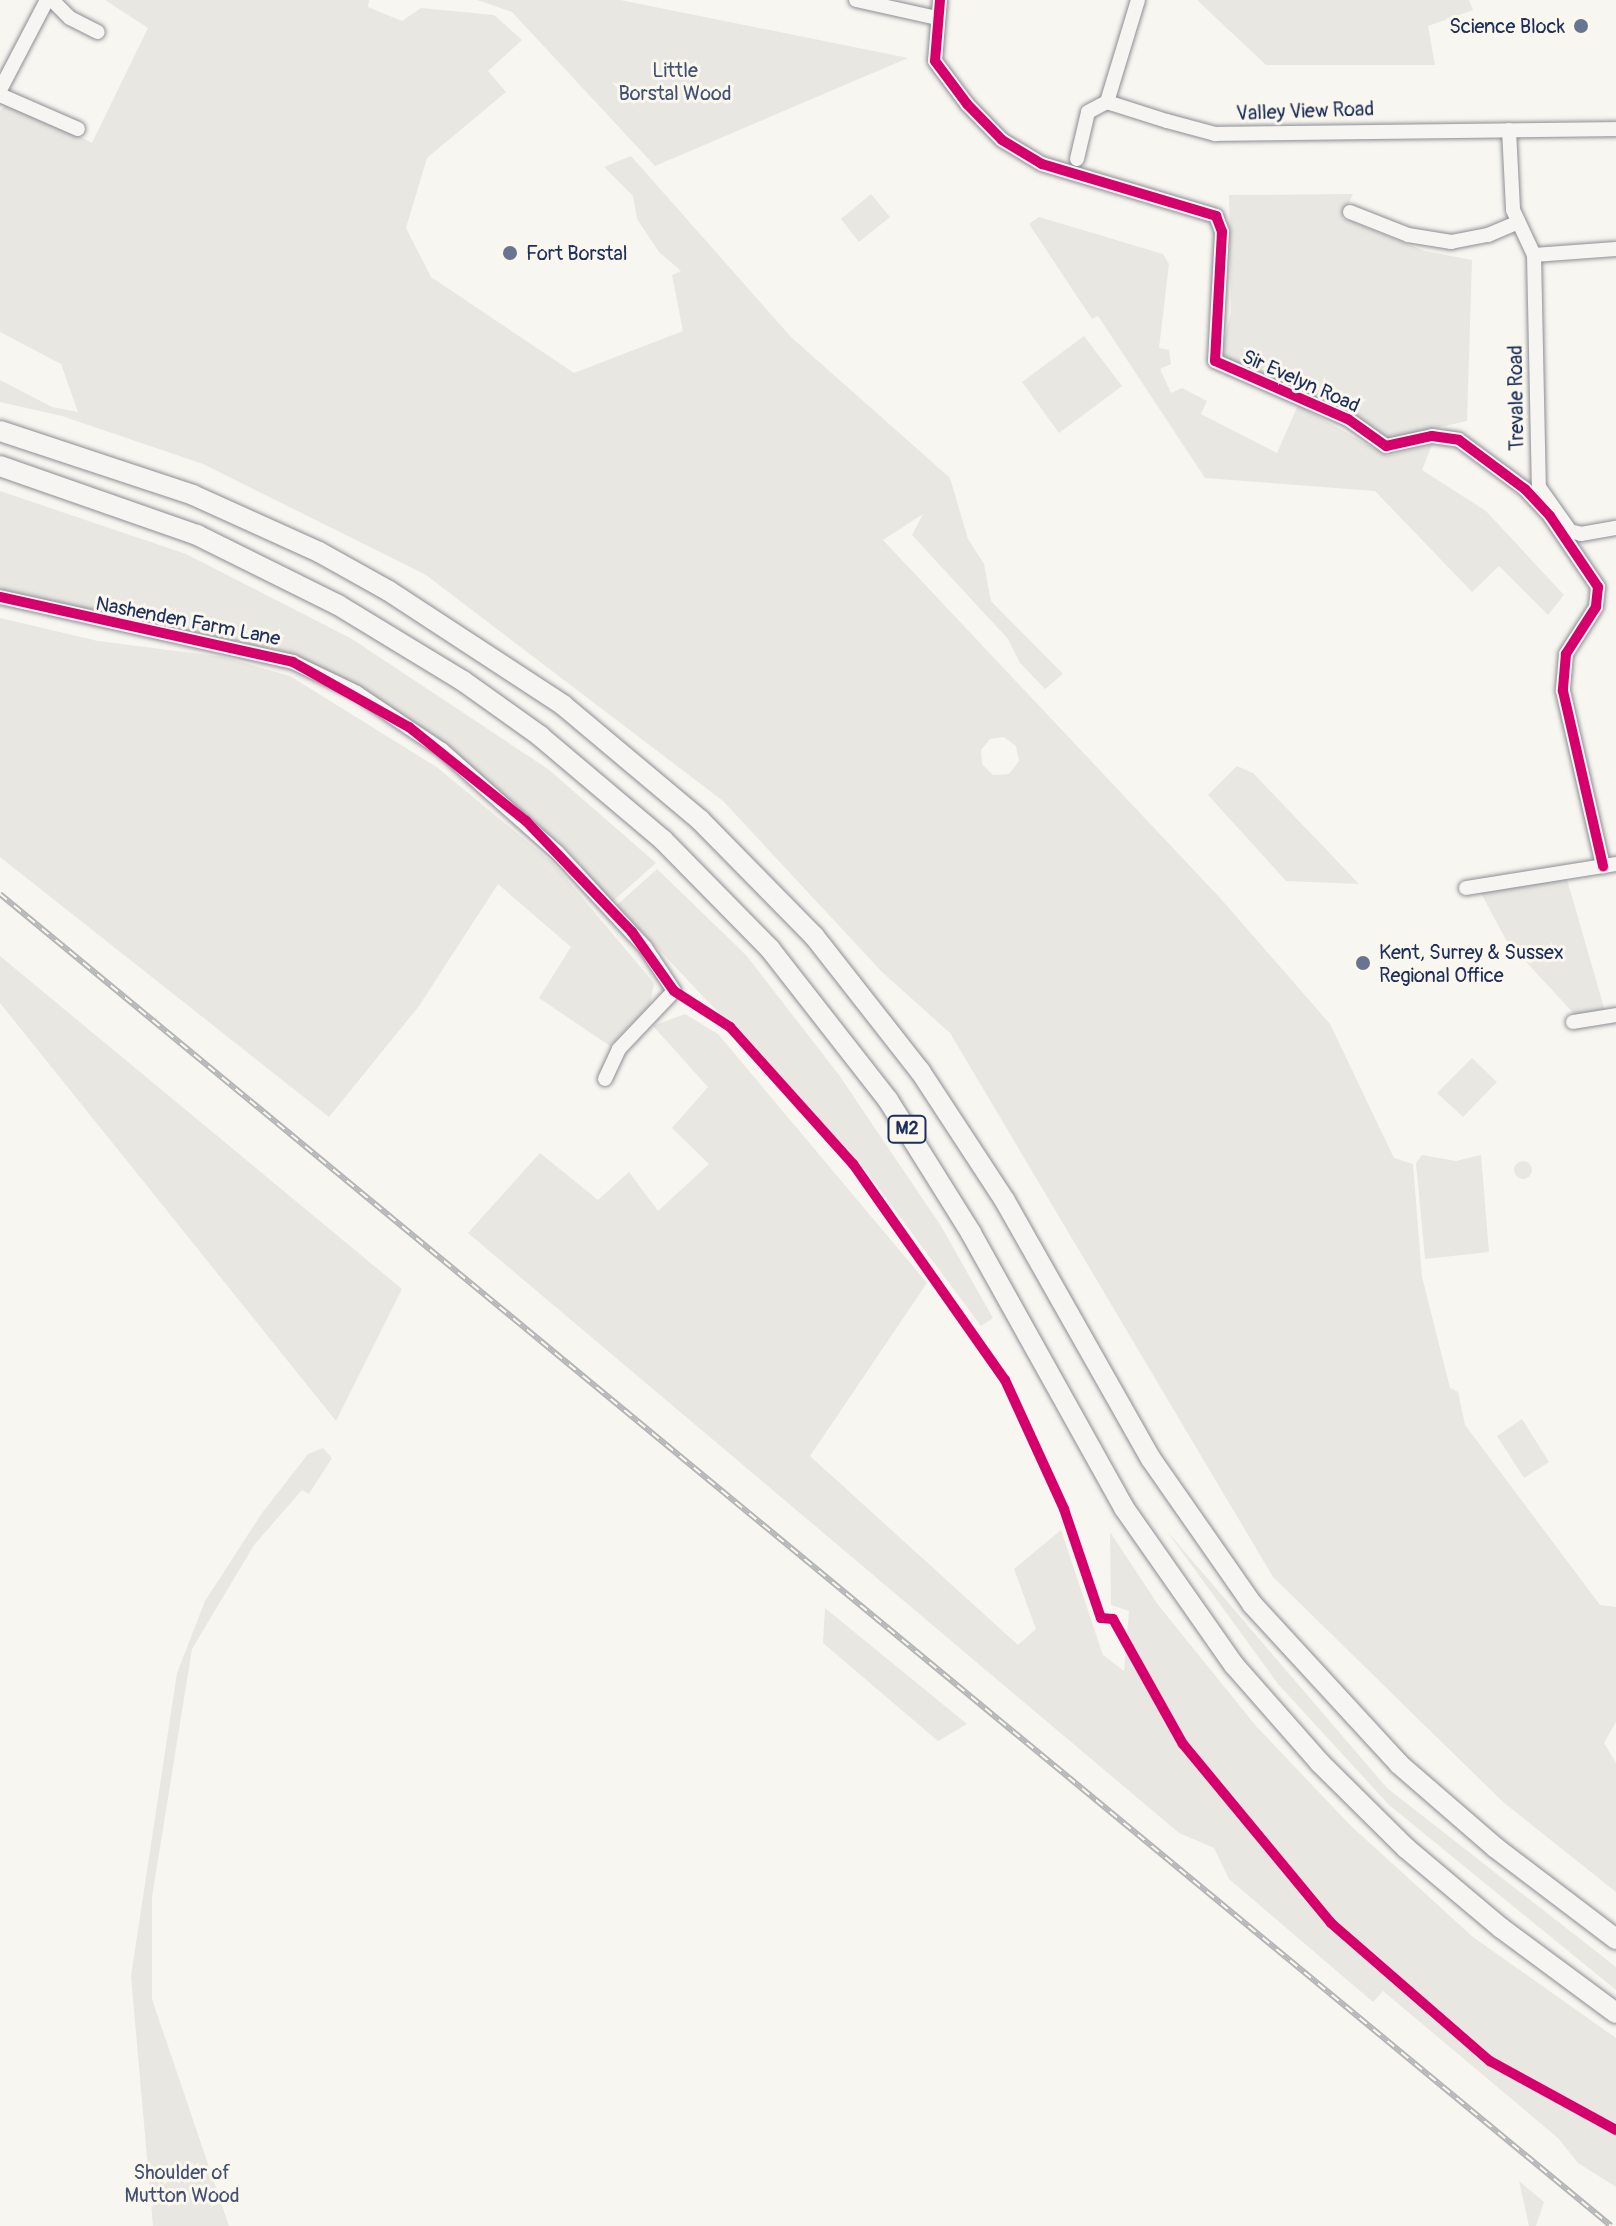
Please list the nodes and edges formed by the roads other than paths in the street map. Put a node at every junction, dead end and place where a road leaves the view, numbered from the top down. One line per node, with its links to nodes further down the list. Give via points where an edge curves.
1 (49, 0): 6 (street); 7 (street)
2 (856, 0): 5 (street)
3 (940, 0): 5 (street, Sir Evelyn Road)
4 (1138, 0): 8 (street)
5 (937, 18): 21 (street, Sir Evelyn Road, via 935,62 1002,140 1042,164 1216,216 1222,235 1215,361 1348,419 1386,446 1436,436 1465,443 1550,516 1598,587 1595,610 1567,651 1563,691)
6 (98, 32)
7 (0, 93): 9 (street)
8 (1107, 102): 11 (street, Valley View Road, via 1215,134); 12 (street, via 1088,112)
9 (78, 129)
10 (1616, 129): 11 (street, Valley View Road)
11 (1509, 130): 14 (street, Trevale Road)
12 (1077, 159)
13 (1350, 212): 14 (street, via 1408,235 1451,242)
14 (1518, 222): 16 (street, Trevale Road)
15 (1616, 249): 16 (street)
16 (1534, 255): 19 (street, Trevale Road, via 1539,487 1570,531)
17 (0, 431): 26 (highway, M2, via 193,495 375,583 460,633 563,705 700,820 814,936 920,1071 1005,1201 1151,1459 1252,1604 1399,1764 1496,1848)
18 (0, 466): 27 (highway, M2, via 197,535 338,605 433,661 540,736 663,840 770,949 888,1100 964,1219 1124,1508 1234,1665 1320,1763 1406,1848 1501,1928)
19 (1616, 528)
20 (0, 597): 25 (street, Nashenden Farm Lane, via 293,662 357,693 442,750 557,852 645,947 674,991 619,1049)
21 (1610, 865): 22 (street, Sir Evelyn Road)
22 (1466, 888)
23 (1616, 1015): 24 (street)
24 (1573, 1022)
25 (605, 1079)
26 (1616, 1939)
27 (1616, 2013)

